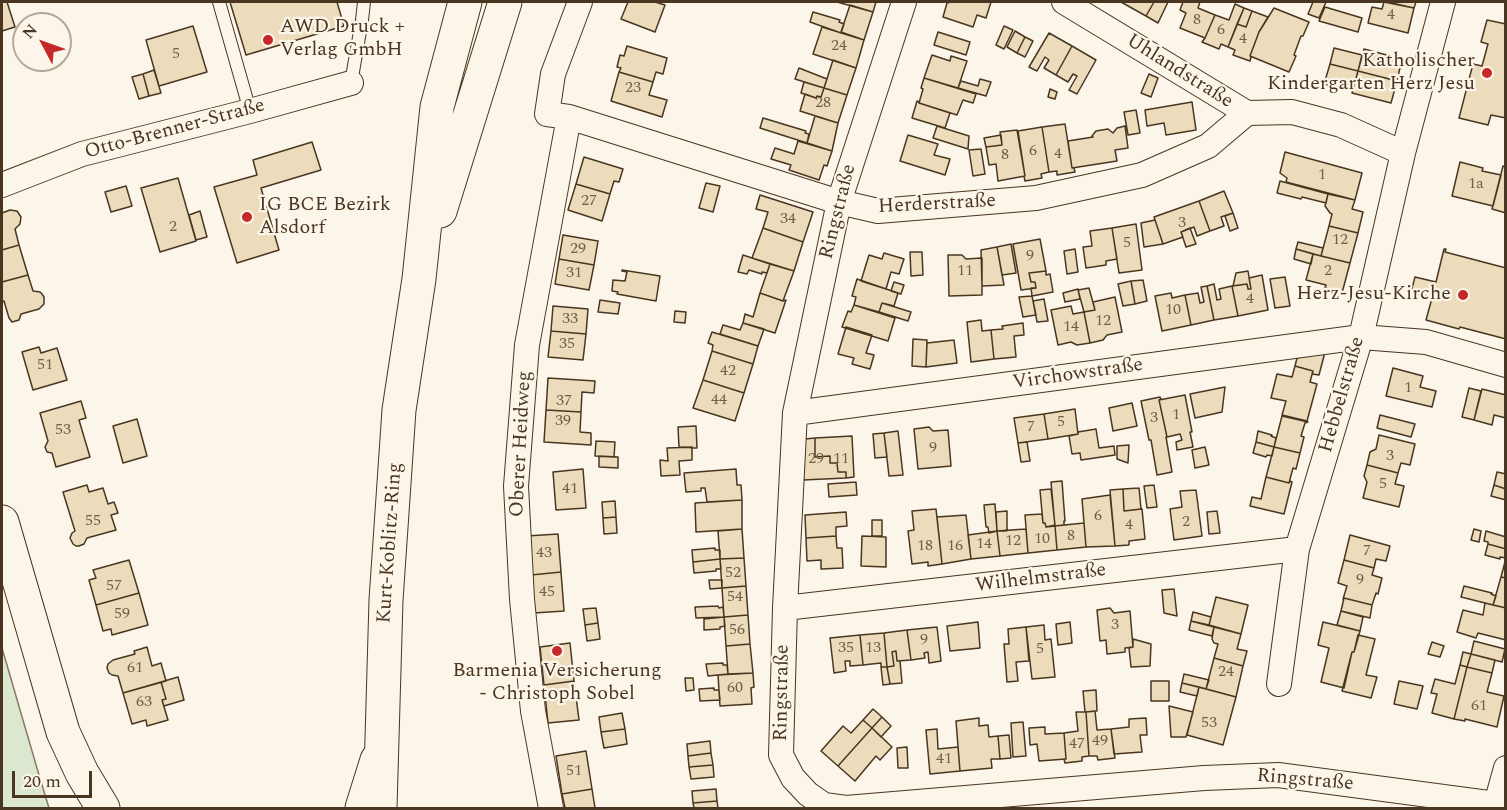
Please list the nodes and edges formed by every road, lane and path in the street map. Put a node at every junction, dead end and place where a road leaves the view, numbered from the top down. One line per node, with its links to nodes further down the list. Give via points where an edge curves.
1 (219, 2): 10 (lane)
2 (364, 2): 9 (lane)
3 (465, 2): 16 (main road, Kurt-Koblitz-Ring, via 437,107)
4 (505, 2): 16 (main road, Kurt-Koblitz-Ring)
5 (580, 2): 12 (street, Oberer Heidweg, via 553,74)
6 (904, 2): 15 (street, Ringstraße)
7 (1064, 2): 11 (street, Uhlandstraße)
8 (1443, 2): 13 (street, Hebbelstraße)
9 (351, 83): 10 (street, Otto-Brenner-Straße)
10 (250, 111): 14 (street, Otto-Brenner-Straße, via 82,154)
11 (1247, 113): 13 (street, Uhlandstraße, via 1292,112 1341,125); 15 (street, Herderstraße, via 1208,146 1142,175 1089,187 1036,198 878,211)
12 (558, 116): 15 (street, Herderstraße); 31 (street, Oberer Heidweg, via 527,345 516,486 533,711)
13 (1403, 153): 17 (street, Hebbelstraße)
14 (2, 185)
15 (839, 202): 19 (street, Ringstraße)
16 (419, 279): 24 (main road, Kurt-Koblitz-Ring, via 399,410 386,600)
17 (1361, 337): 18 (street, Virchowstraße, via 1426,342); 19 (street, Virchowstraße); 21 (street, Hebbelstraße)
18 (1506, 365)
19 (795, 413): 22 (street, Ringstraße)
20 (2, 522): 28 (main road, via 63,732)
21 (1297, 549): 22 (street, Wilhelmstraße); 23 (street, Hebbelstraße)
22 (785, 608): 27 (street, Ringstraße, via 781,755 793,778 824,805)
23 (1279, 684)
24 (382, 747): 29 (main road); 30 (main road, Kurt-Koblitz-Ring)
25 (1506, 768): 26 (street)
26 (1499, 805): 27 (street, Ringstraße, via 1278,776 1204,778)
27 (897, 806)
28 (103, 808)
29 (362, 808)
30 (380, 808)
31 (551, 808)

